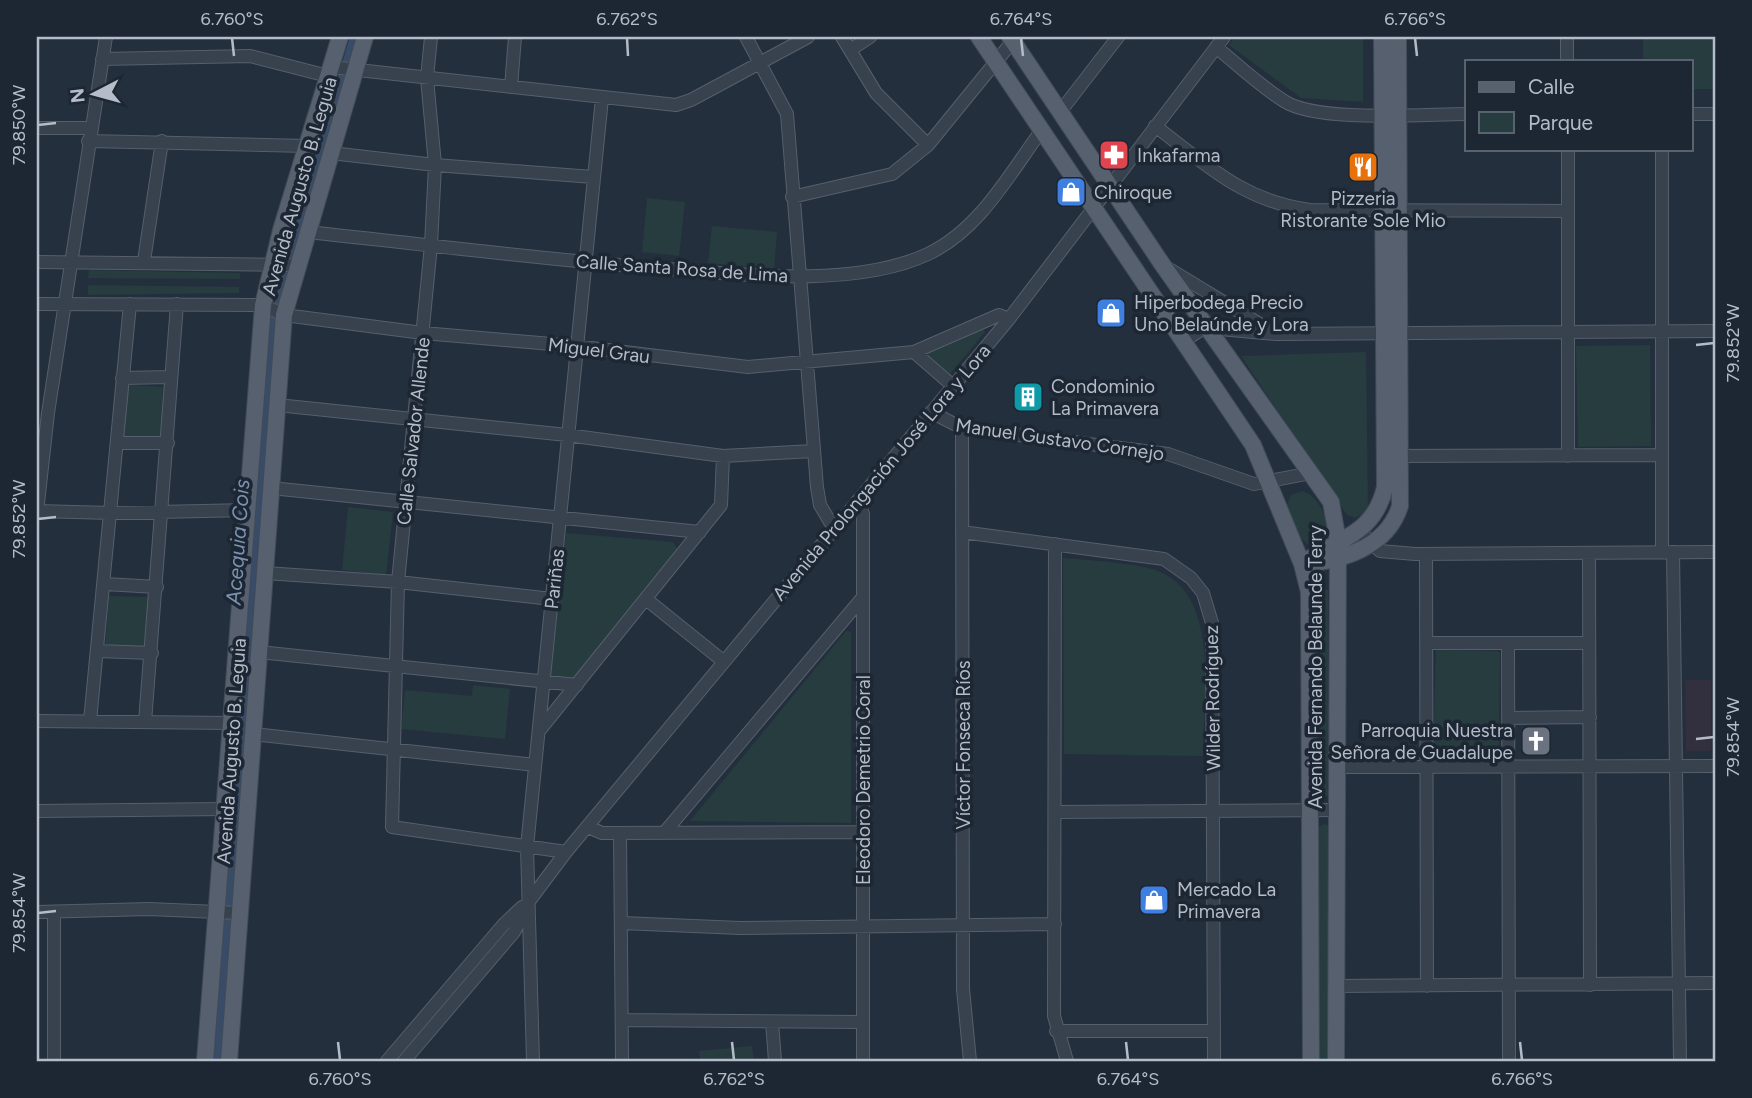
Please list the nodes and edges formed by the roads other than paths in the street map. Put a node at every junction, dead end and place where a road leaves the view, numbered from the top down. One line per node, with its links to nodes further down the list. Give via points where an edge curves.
1 (106, 37): 18 (street)
2 (340, 37): 22 (main road, Avenida Augusto B. Leguia)
3 (365, 37): 23 (main road, Avenida Augusto B. Leguia)
4 (431, 37): 24 (street, Calle Salvador Allende)
5 (515, 37): 25 (street)
6 (746, 37): 20 (street)
7 (807, 37): 20 (street)
8 (842, 37): 17 (street)
9 (870, 37): 17 (street)
10 (979, 37): 21 (main road, Avenida Fernando Belaunde Terry)
11 (1118, 37): 27 (street)
12 (1382, 37): 28 (main road)
13 (1398, 37): 28 (main road)
14 (1567, 37): 19 (street)
15 (1013, 38): 21 (street); 27 (main road, Avenida Fernando Belaunde Terry)
16 (1220, 42): 28 (street, via 1284,102 1302,110); 32 (street, Avenida Prolongación José Lora y Lora)
17 (850, 50): 37 (street, via 876,93)
18 (102, 59): 22 (street, via 250,56); 35 (street)
19 (1567, 60)
20 (761, 63): 26 (street, via 676,105); 45 (street, via 787,114)
21 (997, 64): 34 (main road, Avenida Fernando Belaunde Terry); 37 (street)
22 (330, 70): 23 (street); 38 (main road, Avenida Augusto B. Leguia)
23 (355, 70): 24 (street); 41 (main road, Avenida Augusto B. Leguia)
24 (427, 78): 25 (street); 42 (street, Calle Salvador Allende)
25 (511, 87): 26 (street)
26 (602, 98): 43 (street, Pariñas)
27 (1060, 112): 44 (main road, Avenida Fernando Belaunde Terry)
28 (1391, 114): 29 (street); 47 (main road)
29 (1465, 114)
30 (1692, 114): 31 (street)
31 (1715, 114)
32 (1155, 126): 44 (street, Avenida Prolongación José Lora y Lora); 47 (street, via 1233,186 1255,197 1310,210)
33 (37, 128): 35 (street)
34 (1041, 131): 46 (main road, Avenida Fernando Belaunde Terry); 58 (street, Calle Santa Rosa de Lima, via 976,219 938,248 900,265)
35 (89, 135): 36 (street); 53 (street)
36 (162, 141): 38 (street); 51 (street)
37 (928, 145): 45 (street, via 892,174)
38 (307, 146): 55 (main road, Avenida Augusto B. Leguia)
39 (1568, 150): 48 (street)
40 (1662, 150): 68 (street)
41 (331, 153): 42 (street); 49 (main road, Avenida Augusto B. Leguia)
42 (435, 165): 43 (street); 50 (street, Calle Salvador Allende)
43 (593, 177): 54 (street, Pariñas)
44 (1109, 186): 46 (street, Avenida Prolongación José Lora y Lora); 56 (main road, Avenida Fernando Belaunde Terry)
45 (792, 197): 58 (street)
46 (1095, 206): 65 (street, Avenida Prolongación José Lora y Lora); 74 (main road, Avenida Fernando Belaunde Terry)
47 (1391, 210): 48 (street); 70 (main road); 72 (main road)
48 (1568, 211): 67 (street)
49 (307, 232): 50 (street, Calle Santa Rosa de Lima); 57 (main road, Avenida Augusto B. Leguia)
50 (431, 245): 54 (street, Calle Santa Rosa de Lima); 71 (street, Calle Salvador Allende)
51 (144, 261): 53 (street); 55 (street)
52 (37, 262): 53 (street)
53 (72, 262): 60 (street)
54 (584, 262): 58 (street, Calle Santa Rosa de Lima, via 740,275); 75 (street, Pariñas)
55 (273, 263): 57 (street); 63 (main road, Avenida Augusto B. Leguia)
56 (1162, 264): 66 (main road, Avenida Fernando Belaunde Terry); 73 (street)
57 (296, 265): 64 (main road, Avenida Augusto B. Leguia)
58 (800, 275): 77 (street)
59 (37, 304): 60 (street)
60 (66, 304): 61 (street); 83 (street)
61 (130, 304): 62 (street); 79 (street)
62 (177, 304): 63 (street); 78 (street)
63 (264, 305): 64 (street, Miguel Grau); 99 (main road, Avenida Augusto B. Leguia)
64 (283, 314): 71 (street, Miguel Grau); 81 (main road, Avenida Augusto B. Leguia)
65 (1009, 318): 76 (street, Miguel Grau, via 999,315); 80 (street, Avenida Prolongación José Lora y Lora)
66 (1209, 328): 73 (street); 74 (street); 94 (main road, Avenida Fernando Belaunde Terry)
67 (1568, 331): 68 (street); 70 (street); 93 (street)
68 (1662, 331): 69 (street); 90 (street)
69 (1715, 331)
70 (1399, 332): 72 (street); 92 (main road)
71 (424, 333): 75 (street, Miguel Grau); 84 (street, Calle Salvador Allende)
72 (1383, 333): 73 (street); 92 (main road)
73 (1276, 334)
74 (1185, 340): 95 (main road, Avenida Fernando Belaunde Terry, via 1253,445)
75 (575, 346): 77 (street, Miguel Grau, via 726,366); 86 (street, Pariñas)
76 (915, 352): 77 (street, Miguel Grau); 80 (street)
77 (807, 363): 89 (street)
78 (171, 377): 79 (street); 88 (street)
79 (122, 378): 87 (street)
80 (953, 386): 82 (street, Avenida Prolongación José Lora y Lora)
81 (277, 405): 84 (street); 96 (main road, Avenida Augusto B. Leguia)
82 (931, 412): 85 (street, Manuel Gustavo Cornejo); 97 (street, Avenida Prolongación José Lora y Lora)
83 (42, 413): 100 (street)
84 (413, 420): 86 (street); 98 (street, Calle Salvador Allende)
85 (962, 428): 95 (street, Manuel Gustavo Cornejo, via 1168,454 1242,481); 107 (street, Víctor Fonseca Ríos)
86 (567, 435): 91 (street); 103 (street, Pariñas)
87 (117, 443): 88 (street); 102 (street)
88 (168, 443): 101 (street)
89 (814, 452): 91 (street); 104 (street, via 820,505)
90 (1662, 455): 93 (street); 111 (street)
91 (723, 456): 106 (street, via 721,505)
92 (1392, 456): 93 (street); 105 (main road, via 1381,503 1369,524); 110 (main road, via 1400,498 1395,521)
93 (1568, 456)
94 (1311, 472): 95 (street, Manuel Gustavo Cornejo); 108 (main road, Avenida Fernando Belaunde Terry, via 1331,502)
95 (1270, 482): 116 (main road, Avenida Fernando Belaunde Terry)
96 (271, 488): 98 (street); 117 (main road, Avenida Augusto B. Leguia)
97 (858, 500): 104 (street, Avenida Prolongación José Lora y Lora); 121 (street, Eleodoro Demetrio Coral, via 863,514)
98 (404, 502): 103 (street); 118 (street, Calle Salvador Allende)
99 (248, 510): 101 (street); 139 (main road, Avenida Augusto B. Leguia)
100 (37, 511): 102 (street)
101 (163, 512): 102 (street); 120 (street)
102 (112, 513): 119 (street)
103 (560, 518): 106 (street); 122 (street, Pariñas)
104 (833, 527): 130 (street, Avenida Prolongación José Lora y Lora)
105 (1358, 530): 108 (main road); 110 (street)
106 (700, 532): 123 (street)
107 (962, 532): 109 (street, Wilder Rodríguez); 169 (street, Víctor Fonseca Ríos)
108 (1338, 541): 115 (main road, Avenida Fernando Belaunde Terry); 116 (main road)
109 (1055, 544): 154 (street, Wilder Rodríguez, via 1164,559 1203,593 1212,623); 155 (street)
110 (1370, 544): 114 (street, via 1380,551); 115 (main road)
111 (1667, 552): 112 (street); 113 (street); 145 (street)
112 (1715, 552)
113 (1589, 553): 114 (street); 125 (street)
114 (1426, 554): 124 (street)
115 (1337, 558): 116 (main road); 147 (main road, Avenida Fernando Belaunde Terry)
116 (1302, 564): 151 (main road, Avenida Fernando Belaunde Terry, via 1309,592)
117 (265, 572): 118 (street); 128 (main road, Avenida Augusto B. Leguia)
118 (398, 582): 122 (street); 131 (street, Calle Salvador Allende)
119 (104, 584): 120 (street); 127 (street)
120 (157, 587): 129 (street)
121 (863, 597): 157 (street, Eleodoro Demetrio Coral); 159 (street)
122 (552, 599): 132 (street, Pariñas)
123 (646, 599): 130 (street); 133 (street)
124 (1426, 643): 126 (street); 148 (street)
125 (1589, 643): 126 (street); 134 (street)
126 (1508, 644): 135 (street)
127 (97, 651): 129 (street); 137 (street)
128 (259, 652): 131 (street); 141 (main road, Avenida Augusto B. Leguia)
129 (152, 653): 138 (street)
130 (723, 662): 156 (street, Avenida Prolongación José Lora y Lora)
131 (394, 665): 132 (street); 142 (street, Calle Salvador Allende)
132 (543, 680): 133 (street); 140 (street, Pariñas)
133 (577, 685): 140 (street)
134 (1590, 717): 135 (street); 144 (street)
135 (1508, 718): 149 (street)
136 (37, 720): 137 (street)
137 (90, 721): 138 (street)
138 (145, 722): 139 (street)
139 (232, 723): 150 (main road, Avenida Augusto B. Leguia)
140 (538, 732): 143 (street, Pariñas)
141 (253, 734): 142 (street); 166 (main road, Avenida Augusto B. Leguia)
142 (394, 748): 143 (street); 160 (street, Calle Salvador Allende, via 392,827)
143 (535, 765): 160 (street, Pariñas)
144 (1591, 766): 145 (street); 149 (street); 174 (street)
145 (1676, 766): 146 (street); 171 (street)
146 (1715, 766)
147 (1336, 767): 148 (street); 152 (main road, Avenida Fernando Belaunde Terry)
148 (1427, 767): 149 (street); 176 (street)
149 (1508, 767): 173 (street)
150 (226, 809): 153 (street); 165 (main road, Avenida Augusto B. Leguia)
151 (1311, 810): 152 (street); 154 (street); 194 (main road, Avenida Fernando Belaunde Terry)
152 (1336, 810): 175 (main road, Avenida Fernando Belaunde Terry)
153 (37, 811)
154 (1214, 811): 155 (street); 181 (street, Wilder Rodríguez)
155 (1056, 812): 168 (street)
156 (588, 827): 158 (street); 161 (street, Avenida Prolongación José Lora y Lora)
157 (863, 832): 159 (street); 170 (street, Eleodoro Demetrio Coral)
158 (620, 833): 159 (street); 167 (street)
159 (664, 833)
160 (527, 847): 161 (street); 162 (street, Pariñas)
161 (566, 852): 162 (street, Avenida Prolongación José Lora y Lora)
162 (530, 900): 182 (street, Pariñas); 186 (street, Avenida Prolongación José Lora y Lora, via 504,924); 187 (street, Avenida Prolongación José Lora y Lora, via 514,932)
163 (37, 912): 164 (street)
164 (54, 912): 165 (street); 183 (street)
165 (219, 912): 166 (street); 184 (main road, Avenida Augusto B. Leguia)
166 (239, 913): 185 (main road, Avenida Augusto B. Leguia)
167 (622, 923): 170 (street); 177 (street)
168 (1055, 924): 169 (street); 180 (street)
169 (962, 925): 170 (street); 191 (street, Víctor Fonseca Ríos, via 964,1023)
170 (862, 927): 179 (street, Eleodoro Demetrio Coral)
171 (1679, 984): 172 (street); 174 (street); 197 (street)
172 (1715, 984)
173 (1508, 985): 174 (street); 176 (street); 196 (street)
174 (1590, 985)
175 (1336, 986): 176 (street); 195 (main road, Avenida Fernando Belaunde Terry)
176 (1427, 986)
177 (622, 1020): 178 (street); 188 (street)
178 (772, 1022): 179 (street); 189 (street)
179 (863, 1022): 190 (street, Eleodoro Demetrio Coral)
180 (1056, 1031): 181 (street); 192 (street)
181 (1214, 1031): 193 (street, Wilder Rodríguez)
182 (531, 1059)
183 (54, 1061)
184 (205, 1061)
185 (229, 1061)
186 (387, 1061)
187 (404, 1061)
188 (622, 1061)
189 (775, 1061)
190 (863, 1061)
191 (970, 1061)
192 (1067, 1061)
193 (1214, 1061)
194 (1311, 1061)
195 (1336, 1061)
196 (1509, 1061)
197 (1680, 1061)

